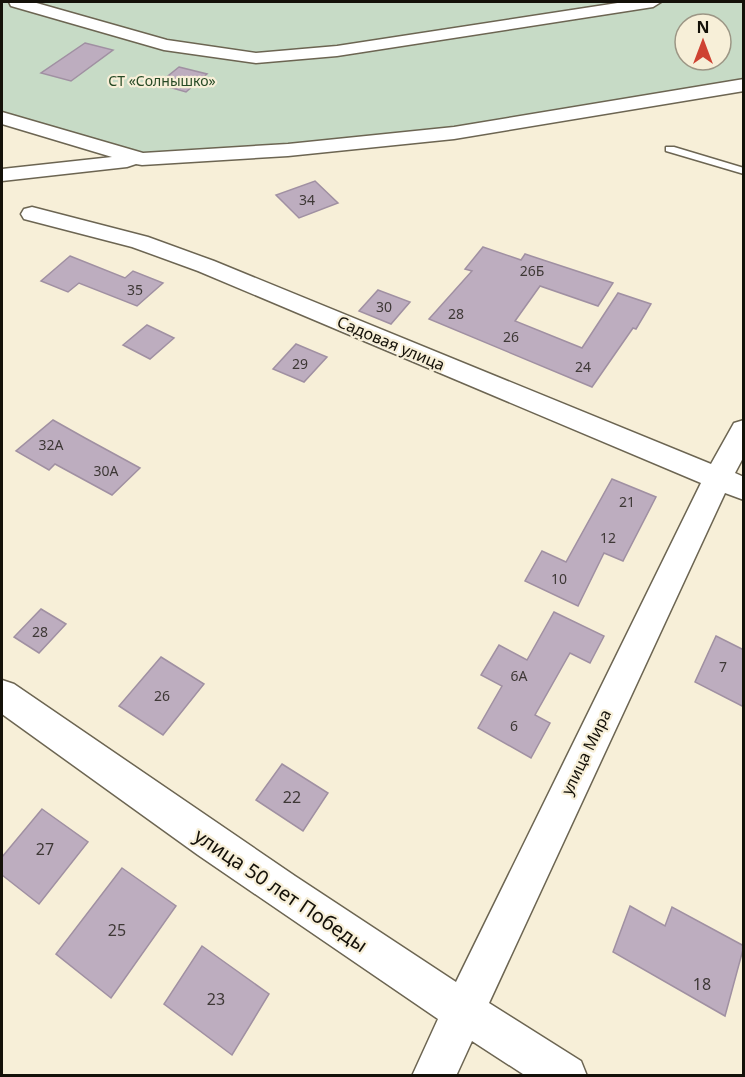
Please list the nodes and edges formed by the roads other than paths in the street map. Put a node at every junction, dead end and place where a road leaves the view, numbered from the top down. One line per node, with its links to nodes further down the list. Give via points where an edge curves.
1 (17, 2): 2 (street, via 164,45 256,58 337,51)
2 (653, 2)
3 (744, 85): 6 (street, via 454,133 288,150)
4 (2, 118): 6 (street)
5 (670, 149): 7 (lane)
6 (142, 159): 8 (street)
7 (744, 171)
8 (2, 175)
9 (32, 214): 11 (street, Садовая улица, via 140,242 206,266)
10 (744, 430): 11 (street, улица Мира)
11 (730, 484): 13 (street, улица Мира)
12 (2, 695): 13 (street, улица 50 лет Победы, via 210,843)
13 (462, 1011): 14 (street, улица Мира); 15 (street, улица 50 лет Победы)
14 (433, 1076)
15 (566, 1076)

